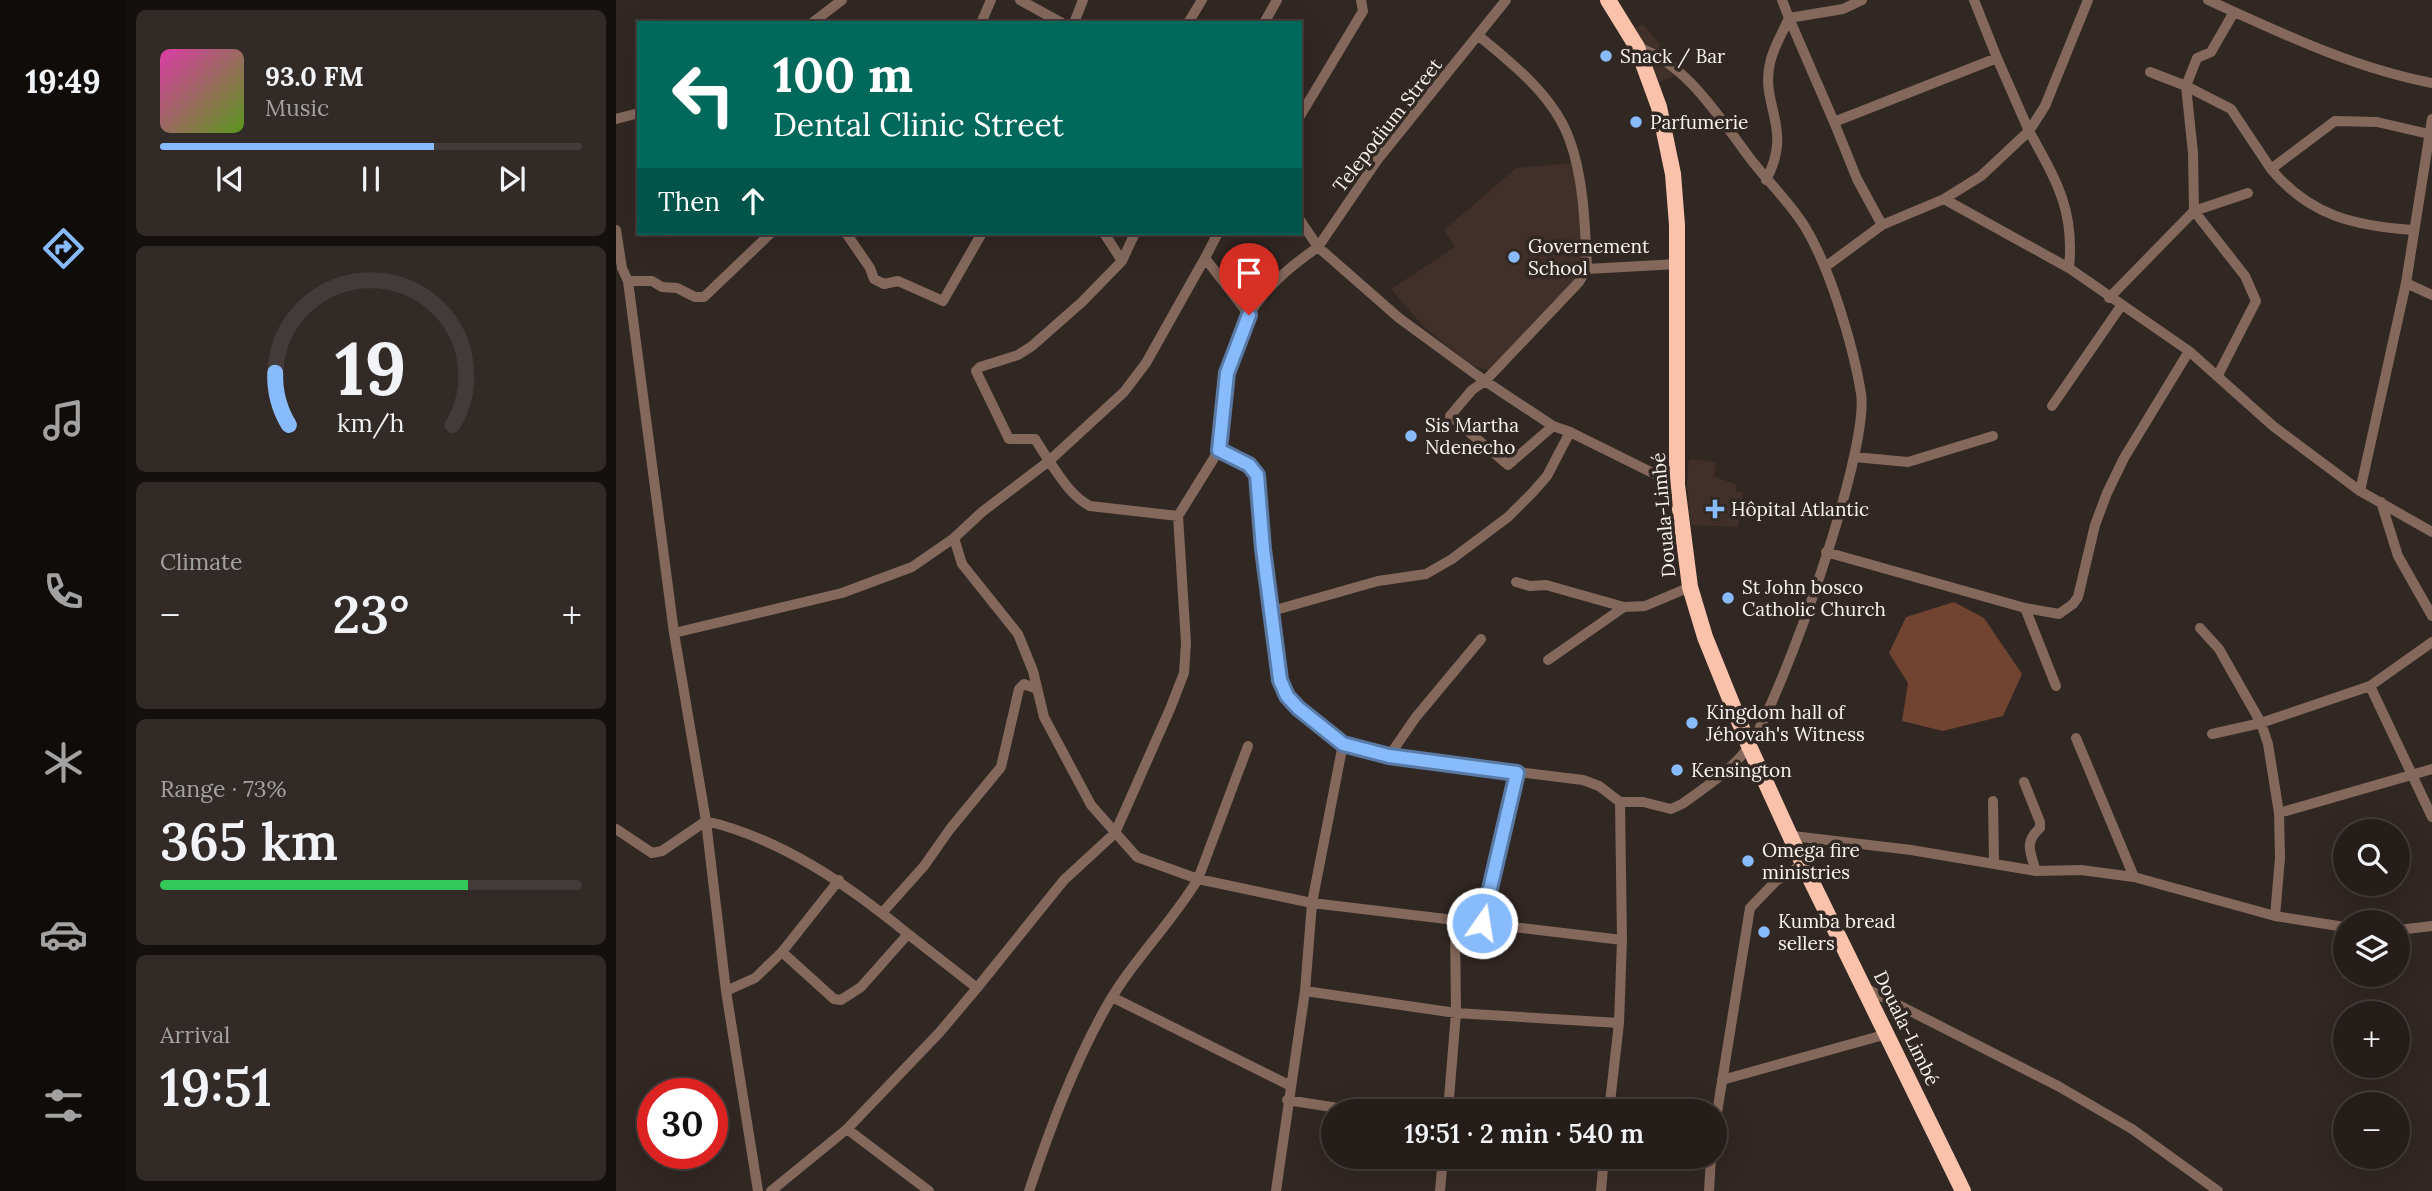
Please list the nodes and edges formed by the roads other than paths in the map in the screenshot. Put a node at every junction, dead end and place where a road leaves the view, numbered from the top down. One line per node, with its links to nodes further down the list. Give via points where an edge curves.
1 (842, 0): 17 (street)
2 (991, 0): 18 (street)
3 (1020, 0): 19 (street)
4 (1083, 0): 20 (street)
5 (1202, 0): 21 (street)
6 (1277, 0): 22 (street)
7 (1362, 0): 29 (street, via 1363,11)
8 (1506, 0): 23 (street, Telepodium Street)
9 (1608, 0): 24 (highway, Douala-Limbé)
10 (1782, 0): 16 (street)
11 (1862, 0): 16 (street, via 1843,9)
12 (1974, 0): 25 (street)
13 (2088, 0): 34 (street, via 2045,106)
14 (2208, 0): 15 (street)
15 (2234, 12): 27 (street, via 2390,75); 28 (street, via 2211,52 2197,58)
16 (1788, 18): 33 (street); 37 (street, via 1769,64 1779,137)
17 (815, 21)
18 (982, 21)
19 (1058, 21)
20 (1075, 21)
21 (1189, 21)
22 (1265, 21)
23 (1479, 36): 51 (street, Telepodium Street, via 1378,159); 57 (street, via 1560,118 1570,141)
24 (1637, 47): 37 (street, via 1672,63); 54 (highway, Douala-Limbé, via 1659,107 1672,174)
25 (1997, 58): 33 (street); 34 (street)
26 (2150, 72): 28 (street)
27 (2432, 83)
28 (2186, 86): 36 (street, via 2231,109); 40 (street)
29 (1302, 113)
30 (637, 114): 31 (street)
31 (616, 119)
32 (2432, 119): 35 (street)
33 (1833, 122): 42 (street)
34 (2029, 131): 39 (street, via 1981,176); 56 (street, via 2064,198 2071,243)
35 (2429, 134): 36 (street, via 2376,122 2336,121); 44 (street)
36 (2271, 169): 44 (street, via 2307,204 2367,227)
37 (1766, 180): 55 (street, via 1805,227)
38 (2248, 193): 40 (street)
39 (1944, 198): 42 (street); 56 (street)
40 (2194, 211): 62 (street); 66 (street, via 2245,276 2256,301)
41 (1302, 223): 51 (street)
42 (1882, 225): 55 (street)
43 (616, 230): 58 (street)
44 (2413, 230): 60 (street)
45 (769, 235): 59 (street, via 704,297 652,281)
46 (847, 235): 47 (street, via 874,279 884,284 898,281 943,301)
47 (981, 235)
48 (1105, 235): 53 (street)
49 (1134, 235): 53 (street)
50 (1217, 235): 52 (street)
51 (1318, 247): 64 (street, Telepodium Street, via 1277,280); 67 (street, via 1399,318)
52 (1205, 258): 64 (street); 74 (street, via 1146,363 1117,399)
53 (1122, 261): 74 (street, via 1032,346 976,371 1009,439 1035,439)
54 (1677, 264): 57 (street); 75 (highway, Douala-Limbé)
55 (1825, 267): 73 (street, via 1861,394)
56 (2068, 268): 62 (street)
57 (1587, 269): 67 (street)
58 (619, 271): 59 (street)
59 (628, 281): 89 (street)
60 (2406, 283): 61 (street); 76 (street)
61 (2432, 295)
62 (2109, 298): 63 (street)
63 (2121, 306): 65 (street); 68 (street)
64 (1249, 315): 72 (street, Telepodium Street, via 1227,373)
65 (2189, 351): 66 (street); 85 (street, via 2106,493 2073,604 2059,614)
66 (2218, 374): 76 (street, via 2273,426)
67 (1485, 381): 69 (street); 69 (street, via 1450,416 1506,464)
68 (2052, 405)
69 (1553, 426): 70 (street)
70 (1570, 432): 75 (street); 86 (street, via 1547,476 1533,492 1452,559 1426,574 1378,581)
71 (1993, 436): 73 (street, via 1908,462)
72 (1219, 450): 78 (street); 86 (street, via 1249,465 1257,475)
73 (1854, 457): 81 (street)
74 (1049, 461): 78 (street, via 1065,484 1090,506); 80 (street)
75 (1677, 485): 83 (highway, Douala-Limbé)
76 (2360, 491): 77 (street)
77 (2381, 502): 79 (street); 87 (street, via 2398,556)
78 (1178, 516): 113 (street, via 1184,673)
79 (2432, 532)
80 (954, 538): 89 (street, via 912,567 842,593); 95 (street, via 962,564 1018,634)
81 (1826, 552): 85 (street); 101 (street, via 1789,657)
82 (1516, 582): 84 (street, via 1554,587)
83 (1690, 587): 84 (street, via 1645,606); 101 (highway, Douala-Limbé, via 1705,638)
84 (1624, 607): 92 (street)
85 (2025, 608): 93 (street)
86 (1272, 611): 99 (street, via 1280,680 1287,696)
87 (2432, 616)
88 (2200, 628): 96 (street, via 2219,649)
89 (674, 633): 111 (street)
90 (1481, 639): 102 (street)
91 (2432, 642): 94 (street)
92 (1548, 660)
93 (2056, 686)
94 (2370, 686): 96 (street); 105 (street)
95 (1037, 689): 113 (street, via 1044,717 1080,786); 122 (street, via 1024,684 1019,689 1001,767)
96 (2261, 723): 97 (street); 109 (street)
97 (2212, 734)
98 (2076, 738): 118 (street)
99 (1343, 744): 102 (street); 121 (street)
100 (1248, 746): 119 (street)
101 (1749, 746): 108 (street, via 1682,804 1671,808); 114 (highway, Douala-Limbé)
102 (1389, 756): 104 (street)
103 (2432, 769): 105 (street)
104 (1517, 773): 108 (street, via 1583,780); 125 (street)
105 (2413, 775): 109 (street); 110 (street)
106 (2024, 782): 117 (street, via 2040,822 2028,844)
107 (1993, 801): 115 (street)
108 (1620, 802): 130 (street)
109 (2279, 813): 123 (street)
110 (2432, 817)
111 (706, 821): 112 (street, via 652,853); 120 (street, via 743,833); 134 (street)
112 (616, 828)
113 (1115, 833): 119 (street, via 1145,862); 133 (street, via 1064,880)
114 (1793, 836): 115 (street); 116 (highway, Douala-Limbé)
115 (1994, 863): 117 (street)
116 (1803, 864): 132 (highway, Douala-Limbé); 140 (street, via 1776,881 1750,908)
117 (2036, 871): 118 (street, via 2081,870)
118 (2134, 877): 123 (street)
119 (1198, 878): 121 (street); 136 (street, via 1179,911)
120 (839, 880): 122 (street); 131 (street)
121 (1312, 903): 124 (street); 135 (street)
122 (882, 913): 129 (street)
123 (2275, 916): 126 (street)
124 (1455, 920): 125 (street); 137 (street)
125 (1482, 923): 130 (street)
126 (2333, 925)
127 (2432, 926): 128 (street)
128 (2410, 929)
129 (908, 934): 131 (street, via 861,986 841,1000 834,999); 133 (street)
130 (1622, 940): 138 (street)
131 (782, 952): 134 (street, via 755,978)
132 (1863, 987): 139 (highway, Douala-Limbé); 160 (street, via 2080,1098)
133 (977, 988): 147 (street)
134 (726, 991): 151 (street)
135 (1305, 991): 137 (street); 141 (street)
136 (1112, 997): 141 (street); 154 (street, via 1063,1100)
137 (1456, 1013): 138 (street); 142 (street)
138 (1619, 1023): 143 (street)
139 (1887, 1034): 140 (street); 159 (highway, Douala-Limbé)
140 (1722, 1080): 144 (street)
141 (1289, 1086): 145 (street)
142 (1449, 1099)
143 (1610, 1099)
144 (1719, 1099)
145 (1287, 1100): 146 (street); 155 (street)
146 (1321, 1105)
147 (847, 1129): 152 (street); 153 (street)
148 (1442, 1169): 156 (street)
149 (1603, 1169): 157 (street)
150 (1711, 1169): 158 (street)
151 (758, 1191)
152 (771, 1191)
153 (929, 1191)
154 (1029, 1191)
155 (1276, 1191)
156 (1440, 1191)
157 (1601, 1191)
158 (1709, 1191)
159 (1963, 1191)
160 (2218, 1191)

